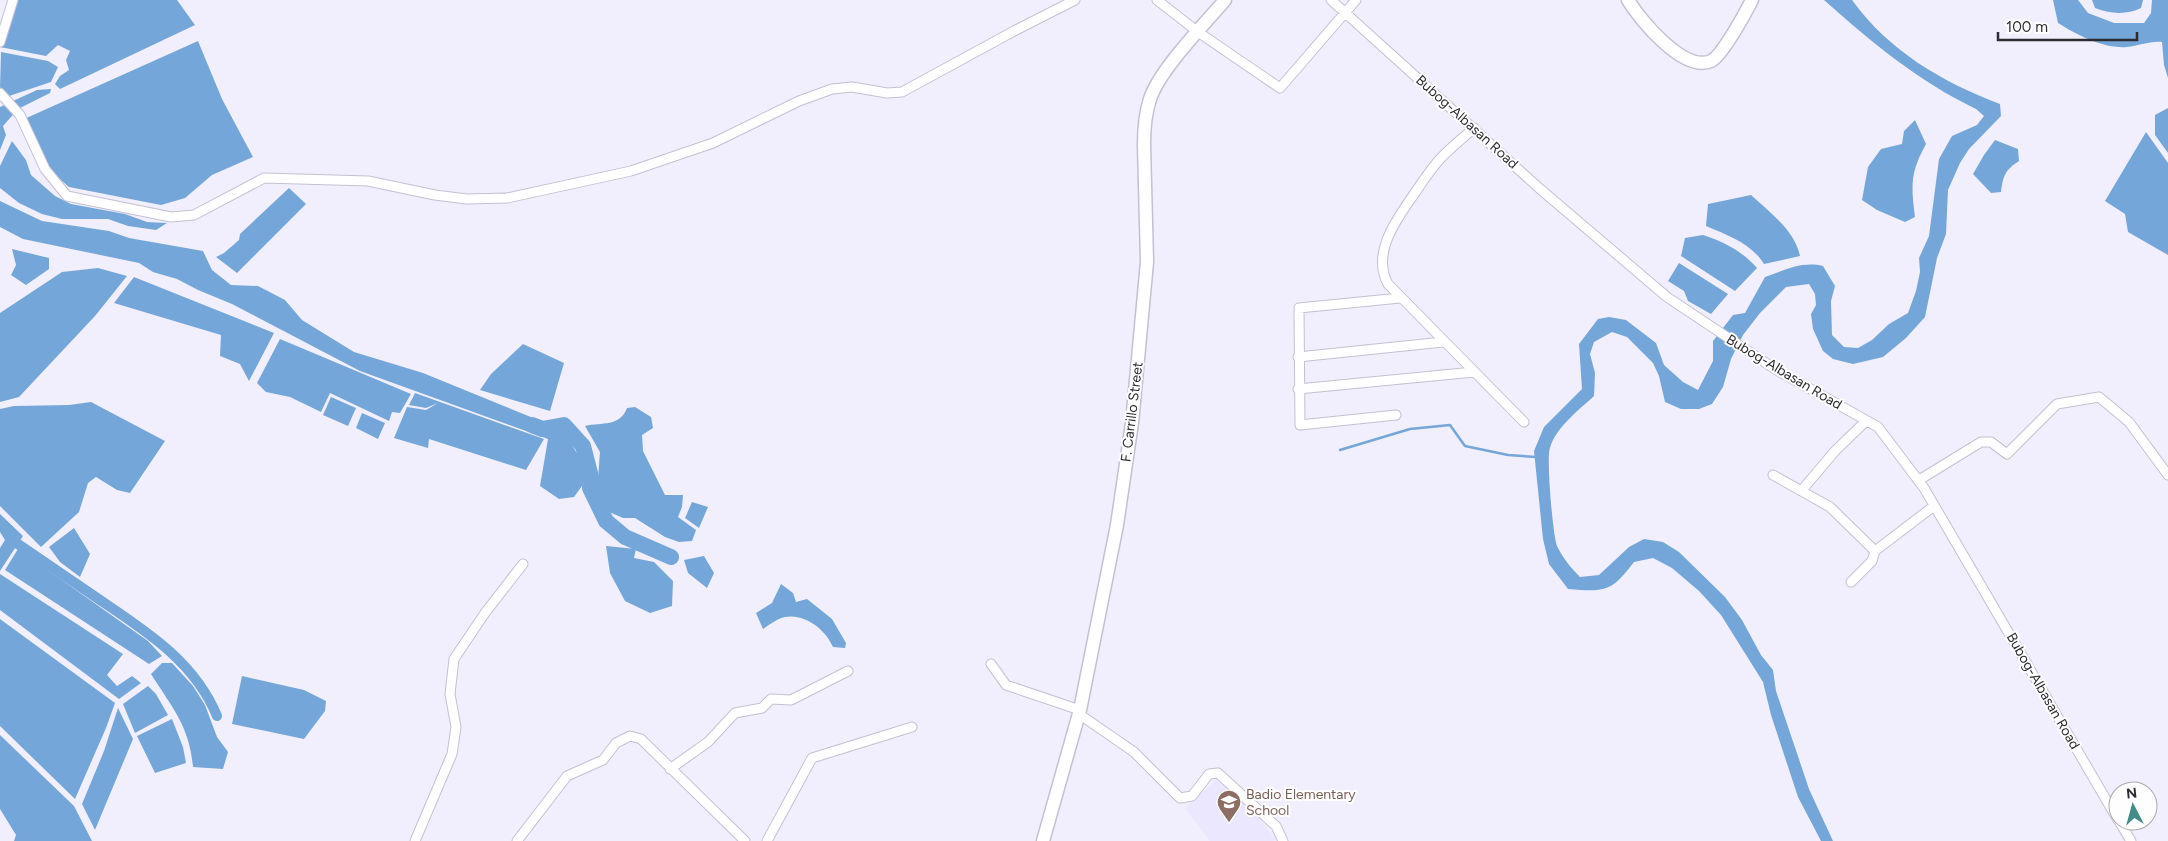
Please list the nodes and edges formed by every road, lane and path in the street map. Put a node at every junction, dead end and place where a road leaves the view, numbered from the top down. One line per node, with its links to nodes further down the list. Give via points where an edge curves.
1 (13, 0): 11 (street)
2 (1075, 0): 12 (street, via 902,92 887,93 852,86 832,90 799,101 713,143 631,171 507,198 435,196 368,181 264,178 194,215 171,217 67,196 45,170 20,115)
3 (1157, 0): 10 (street)
4 (1225, 0): 10 (street, F. Carrillo Street)
5 (1331, 0): 9 (street, Bubog-Albasan Road)
6 (1356, 0): 9 (street)
7 (1628, 0): 8 (street, via 1671,49 1694,62 1704,63 1713,60 1725,45)
8 (1752, 0)
9 (1346, 12): 10 (street, via 1280,88); 13 (street, Bubog-Albasan Road)
10 (1198, 32): 32 (street, F. Carrillo Street, via 1159,81 1150,100 1144,128 1147,262 1132,423 1117,525)
11 (0, 42)
12 (0, 93)
13 (1474, 128): 14 (street, via 1426,175 1388,238 1383,257 1384,277); 20 (street, Bubog-Albasan Road, via 1667,297 1775,370)
14 (1400, 298): 15 (street); 16 (street, via 1299,308)
15 (1443, 342): 16 (street); 17 (street)
16 (1298, 358): 18 (street)
17 (1474, 372): 18 (street); 21 (street)
18 (1298, 389): 19 (street, via 1300,425)
19 (1396, 415)
20 (1866, 420): 24 (street, Bubog-Albasan Road, via 1878,427); 25 (street, via 1834,451)
21 (1524, 422)
22 (1773, 475): 25 (street)
23 (2168, 475): 24 (street, via 2129,422 2099,397 2057,404 2007,454 1991,442 1981,442)
24 (1919, 480): 26 (street, Bubog-Albasan Road)
25 (1802, 490): 27 (street, via 1842,517)
26 (1934, 506): 27 (street); 35 (street, Bubog-Albasan Road)
27 (1875, 551): 29 (street, via 1872,561)
28 (523, 564): 36 (street, via 454,659 450,694 456,728 452,754)
29 (1851, 582)
30 (991, 664): 32 (street, via 1006,685)
31 (848, 671): 34 (street, via 791,700 771,699 762,708 735,713 708,742)
32 (1079, 712): 40 (street, F. Carrillo Street); 41 (street, via 1134,752 1180,798 1192,796 1209,774 1218,774 1276,826)
33 (912, 727): 39 (street, via 812,758)
34 (670, 769): 37 (street, via 641,739 630,736 616,743 603,760 567,776); 38 (street)
35 (2108, 803)
36 (415, 841)
37 (517, 841)
38 (745, 841)
39 (767, 841)
40 (1043, 841)
41 (1282, 841)

